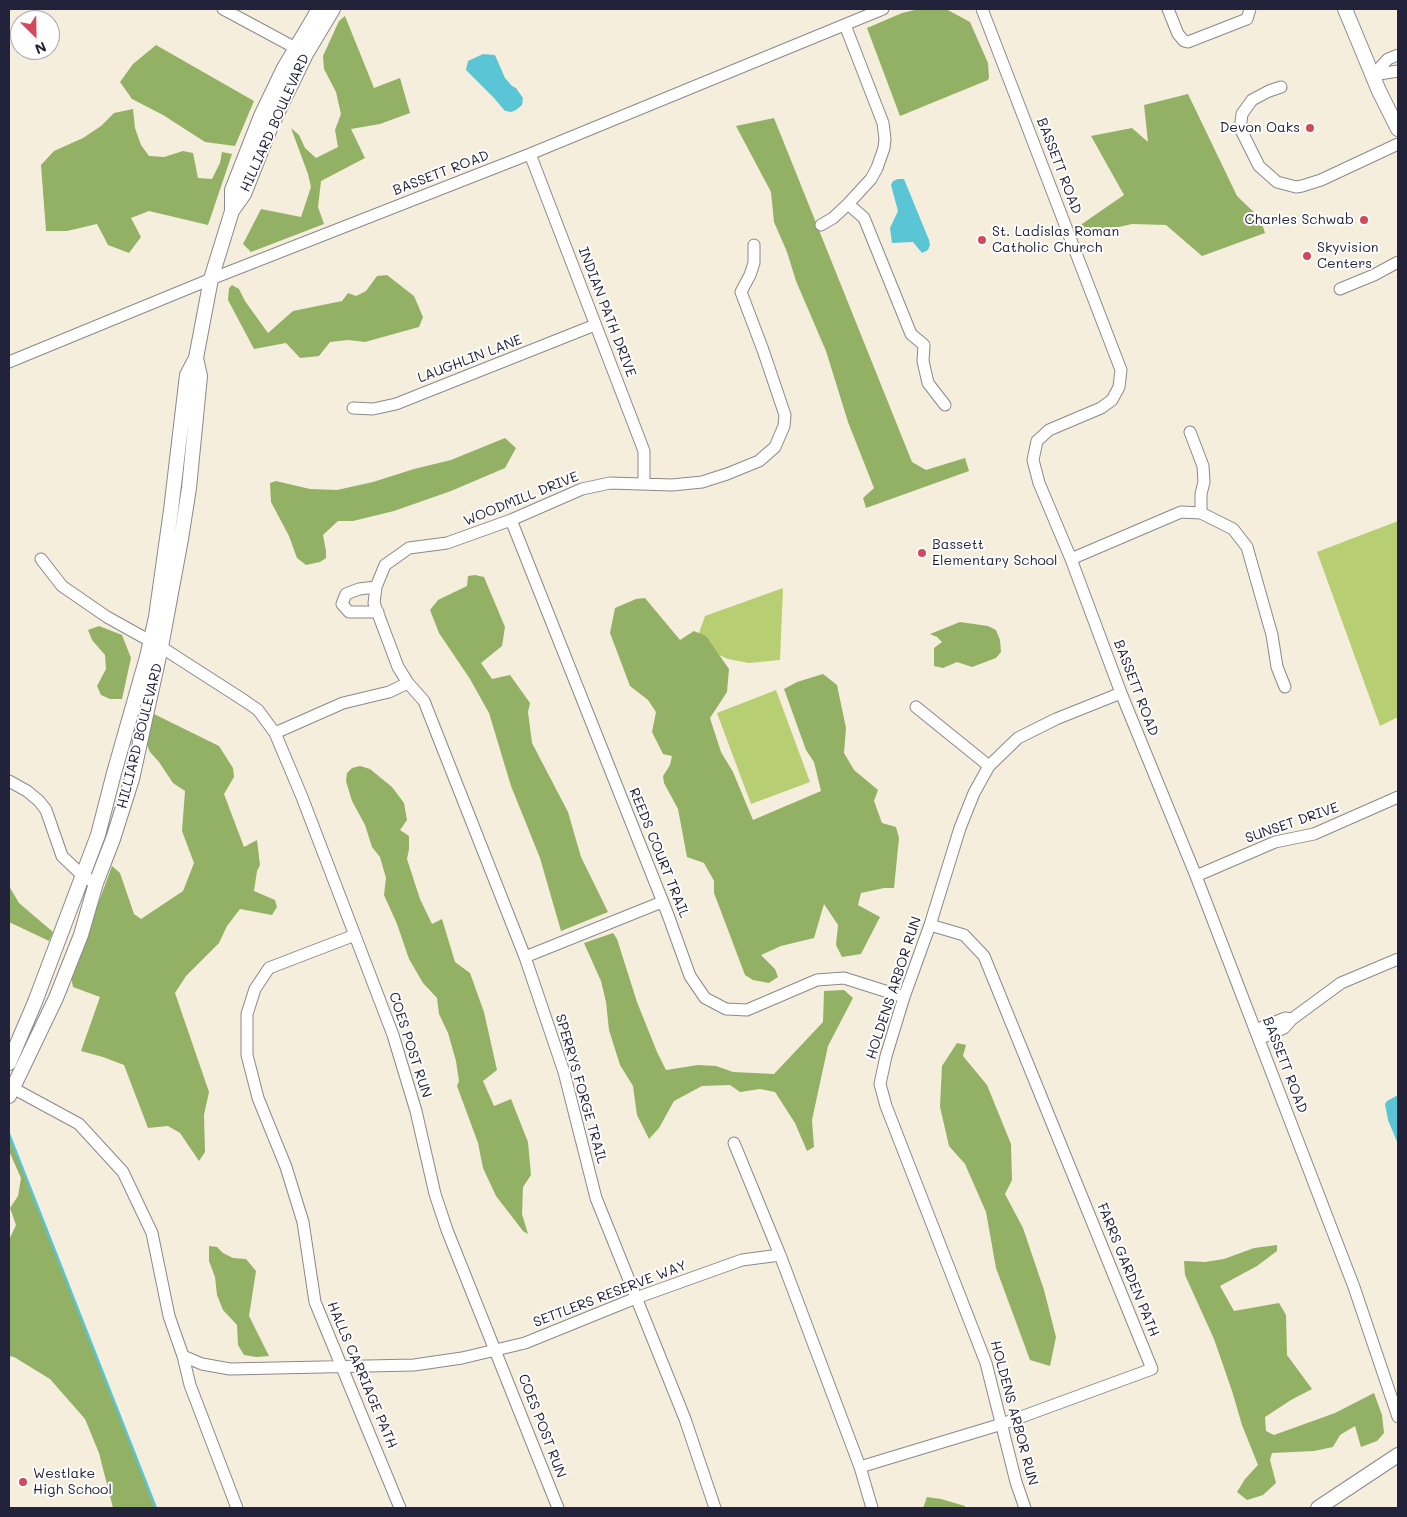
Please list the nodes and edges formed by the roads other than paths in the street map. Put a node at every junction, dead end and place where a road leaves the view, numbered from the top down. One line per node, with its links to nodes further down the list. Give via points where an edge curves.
1 (223, 9): 10 (street)
2 (319, 9): 10 (main road, HILLIARD BOULEVARD)
3 (333, 9): 10 (main road, HILLIARD BOULEVARD)
4 (883, 9): 9 (street, BASSETT ROAD)
5 (982, 9): 33 (street, BASSETT ROAD, via 1121,370 1119,387 1112,400 1049,430 1037,441 1033,460 1039,483)
6 (1168, 9): 7 (street, via 1178,34 1188,42 1247,19)
7 (1250, 9)
8 (1345, 9): 13 (main road)
9 (845, 25): 17 (street, BASSETT ROAD); 18 (street, via 883,123 886,139 882,157 871,179)
10 (301, 51): 22 (main road, HILLIARD BOULEVARD, via 244,194 232,211)
11 (1398, 55): 13 (street, via 1388,59)
12 (1398, 71): 13 (street)
13 (1373, 75): 15 (main road)
14 (1281, 87): 16 (street, via 1252,100 1240,122 1259,166 1277,182 1302,186)
15 (1398, 129)
16 (1398, 144)
17 (530, 154): 22 (street, BASSETT ROAD); 24 (street, INDIAN PATH DRIVE)
18 (848, 204): 19 (street, via 834,218); 26 (street, via 864,218 911,334 924,345 923,361 928,383)
19 (820, 225)
20 (754, 245): 29 (street, WOODMILL DRIVE, via 754,263 741,292 785,415 775,446 759,461 702,482)
21 (1398, 262): 23 (street)
22 (211, 279): 25 (street, BASSETT ROAD); 36 (main road, HILLIARD BOULEVARD, via 196,358 187,374 156,617)
23 (1340, 289)
24 (595, 325): 27 (street, LAUGHLIN LANE, via 396,404 373,409); 29 (street, INDIAN PATH DRIVE, via 644,451)
25 (9, 362)
26 (946, 405)
27 (353, 408)
28 (1190, 432): 30 (street, via 1203,466)
29 (644, 483): 31 (street, WOODMILL DRIVE, via 610,483 582,489)
30 (1201, 513): 33 (street, via 1181,512); 38 (street, via 1233,529 1247,547)
31 (511, 520): 34 (street, WOODMILL DRIVE, via 447,543 409,548 385,565); 47 (street, REEDS COURT TRAIL)
32 (41, 559): 36 (street, COES POST RUN, via 62,586 106,618)
33 (1071, 559): 39 (street, BASSETT ROAD)
34 (376, 587): 35 (street, SPERRYS FORGE TRAIL, via 374,603); 35 (street, via 346,594 342,604 349,612)
35 (378, 612): 37 (street, SPERRYS FORGE TRAIL, via 398,667)
36 (157, 645): 41 (street, COES POST RUN, via 258,710); 46 (main road, HILLIARD BOULEVARD, via 114,774); 46 (main road, HILLIARD BOULEVARD, via 132,779 113,838)
37 (408, 683): 41 (street, via 389,692 343,703); 50 (street, SPERRYS FORGE TRAIL, via 424,701)
38 (1285, 687)
39 (1121, 693): 42 (street, HOLDENS ARBOR RUN, via 1018,738); 45 (street, BASSETT ROAD)
40 (916, 707): 42 (street)
41 (275, 733): 49 (street, COES POST RUN)
42 (989, 766): 48 (street, HOLDENS ARBOR RUN, via 960,828)
43 (9, 781): 46 (street, via 39,801 46,810 62,856)
44 (1398, 797): 45 (street, SUNSET DRIVE, via 1314,834 1275,842)
45 (1196, 876): 53 (street, BASSETT ROAD)
46 (90, 880): 54 (main road, HILLIARD BOULEVARD); 55 (main road, HILLIARD BOULEVARD, via 81,935)
47 (662, 902): 50 (street); 52 (street, REEDS COURT TRAIL, via 690,976 705,998 726,1009 748,1010 817,980 844,978)
48 (930, 925): 52 (street, HOLDENS ARBOR RUN); 63 (street, FARRS GARDEN PATH, via 964,935 984,956 1152,1369)
49 (355, 935): 59 (street, COES POST RUN, via 393,1034 416,1111 435,1194); 61 (street, HALLS CARRIAGE PATH, via 269,968 255,988 247,1014 247,1055 258,1098 286,1167 303,1222 315,1302)
50 (524, 956): 58 (street, SPERRYS FORGE TRAIL, via 564,1072 596,1198)
51 (1398, 959): 53 (street, via 1341,983 1292,1019 1285,1018)
52 (904, 998): 63 (street, HOLDENS ARBOR RUN, via 880,1084 986,1363)
53 (1257, 1034): 62 (street, BASSETT ROAD, via 1354,1287)
54 (9, 1063)
55 (10, 1090): 60 (street, via 78,1124 123,1172 152,1233 169,1316)
56 (734, 1143): 57 (street)
57 (780, 1255): 58 (street, SETTLERS RESERVE WAY, via 742,1260); 65 (street)
58 (636, 1298): 59 (street, SETTLERS RESERVE WAY, via 525,1343); 69 (street, SPERRYS FORGE TRAIL, via 685,1419)
59 (496, 1350): 61 (street, SETTLERS RESERVE WAY, via 414,1365); 68 (street, COES POST RUN)
60 (183, 1356): 61 (street, SETTLERS RESERVE WAY, via 202,1364 230,1369); 66 (street, via 190,1385)
61 (342, 1366): 67 (street, HALLS CARRIAGE PATH)
62 (1398, 1416)
63 (1002, 1424): 65 (street, FARRS GARDEN PATH); 71 (street, HOLDENS ARBOR RUN)
64 (1398, 1455): 72 (main road)
65 (860, 1467): 70 (street)
66 (237, 1508)
67 (400, 1508)
68 (558, 1508)
69 (715, 1508)
70 (872, 1508)
71 (1025, 1508)
72 (1318, 1508)

